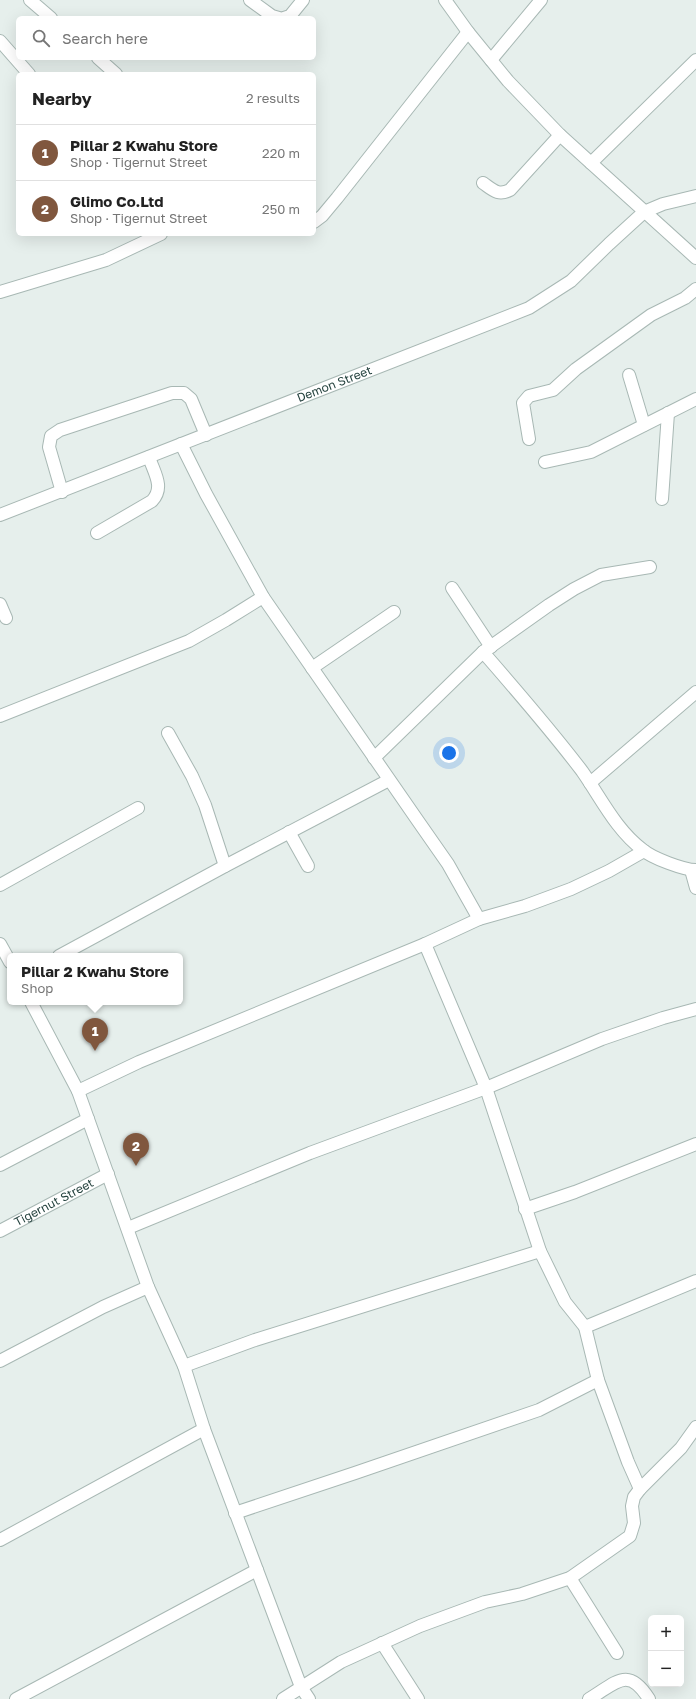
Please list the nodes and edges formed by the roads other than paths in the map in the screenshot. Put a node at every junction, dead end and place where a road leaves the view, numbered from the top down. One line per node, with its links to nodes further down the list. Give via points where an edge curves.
1 (30, 0): 6 (street)
2 (250, 0): 7 (street)
3 (303, 0): 8 (street)
4 (445, 0): 9 (street)
5 (541, 0): 14 (street)
6 (49, 16)
7 (272, 16)
8 (290, 16)
9 (468, 32): 14 (street); 23 (street, via 337,198)
10 (0, 41): 11 (street)
11 (16, 59)
12 (17, 60): 16 (street)
13 (100, 60): 17 (street)
14 (492, 60): 18 (street, via 508,81)
15 (696, 60): 19 (street)
16 (27, 72)
17 (114, 72)
18 (560, 135): 19 (street); 20 (street, via 510,190 497,193)
19 (591, 163): 22 (street)
20 (483, 183)
21 (696, 196): 22 (street, Demon Street, via 663,204)
22 (644, 212): 25 (street); 32 (street, Demon Street, via 570,281 529,308)
23 (316, 220)
24 (158, 236): 27 (street, via 106,260)
25 (696, 258)
26 (696, 288): 33 (street, via 685,298 651,315 576,369 552,390 529,396 523,403)
27 (0, 292)
28 (629, 375): 31 (street)
29 (696, 399): 30 (street)
30 (668, 413): 31 (street); 38 (street)
31 (644, 425): 36 (street, via 591,452)
32 (206, 435): 34 (street, Demon Street); 37 (street, via 191,399 184,393 172,393 60,430 51,436 49,447)
33 (530, 439)
34 (181, 444): 35 (street, Demon Street); 43 (street)
35 (149, 457): 37 (street, Demon Street); 40 (street, via 159,488 158,495 152,502)
36 (545, 462)
37 (62, 492): 39 (street, Demon Street)
38 (662, 499)
39 (0, 515)
40 (97, 533)
41 (650, 567): 47 (street, via 601,575 574,589)
42 (452, 588): 47 (street)
43 (263, 597): 48 (street); 50 (street, via 189,641)
44 (0, 604): 46 (street)
45 (394, 612): 48 (street)
46 (6, 618)
47 (487, 650): 52 (street); 54 (street)
48 (312, 668): 52 (street)
49 (696, 692): 54 (street)
50 (0, 716)
51 (168, 733): 58 (street, via 205,805)
52 (374, 758): 53 (street)
53 (389, 780): 56 (street); 63 (street, via 448,864)
54 (590, 783): 57 (street, via 615,820)
55 (138, 808): 61 (street)
56 (289, 832): 58 (street); 59 (street)
57 (644, 851): 60 (street, via 674,865); 63 (street, via 609,871 571,888 525,906)
58 (225, 866): 66 (street)
59 (308, 866)
60 (694, 870): 62 (street)
61 (0, 885)
62 (696, 888)
63 (479, 919): 65 (street)
64 (0, 944): 67 (street)
65 (425, 944): 70 (street); 71 (street, via 139,1062)
66 (65, 953)
67 (7, 957)
68 (33, 1005): 71 (street)
69 (696, 1010): 70 (street, via 663,1018 602,1039)
70 (486, 1088): 76 (street); 77 (street, via 310,1153)
71 (78, 1091): 72 (street)
72 (88, 1119): 74 (street); 75 (street)
73 (696, 1144): 76 (street)
74 (0, 1165)
75 (108, 1174): 77 (street); 78 (street, Tigernut Street)
76 (525, 1209): 79 (street)
77 (128, 1228): 81 (street)
78 (0, 1231)
79 (540, 1251): 82 (street, via 565,1302); 84 (street, via 262,1338)
80 (696, 1281): 82 (street)
81 (148, 1287): 83 (street, via 103,1307); 84 (street)
82 (585, 1328): 85 (street)
83 (0, 1362)
84 (184, 1366): 87 (street)
85 (598, 1380): 88 (street); 89 (street, via 539,1410)
86 (696, 1426): 88 (street, via 681,1448)
87 (204, 1429): 89 (street); 90 (street)
88 (640, 1489): 92 (street, via 634,1497 632,1506 634,1523 630,1536)
89 (235, 1513): 91 (street)
90 (0, 1540)
91 (257, 1570): 95 (street); 96 (street)
92 (570, 1578): 93 (street, via 522,1594 485,1602 420,1626); 94 (street)
93 (382, 1644): 95 (street, via 341,1662); 99 (street)
94 (618, 1653)
95 (301, 1687): 97 (street); 98 (street)
96 (16, 1699)
97 (283, 1699)
98 (309, 1699)
99 (418, 1699)
100 (589, 1699): 101 (street, via 624,1678 639,1685)
101 (649, 1699)

